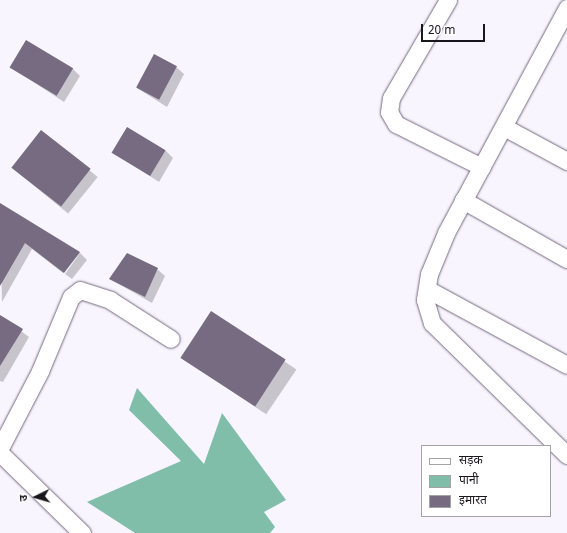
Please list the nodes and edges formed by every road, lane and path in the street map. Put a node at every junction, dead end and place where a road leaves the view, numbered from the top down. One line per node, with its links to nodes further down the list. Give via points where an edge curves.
1 (448, 0): 6 (street, via 391,98 389,112 396,124)
2 (567, 8): 3 (street)
3 (561, 36): 4 (street)
4 (504, 127): 5 (street); 6 (street)
5 (567, 162)
6 (482, 167): 7 (street)
7 (463, 200): 8 (street); 9 (street, via 432,267)
8 (567, 259)
9 (427, 289): 11 (street); 14 (street, via 425,300 432,323)
10 (170, 339): 12 (street, via 110,300 80,290 71,297 40,371)
11 (567, 365)
12 (0, 448)
13 (0, 453): 15 (street)
14 (567, 455)
15 (82, 533)

